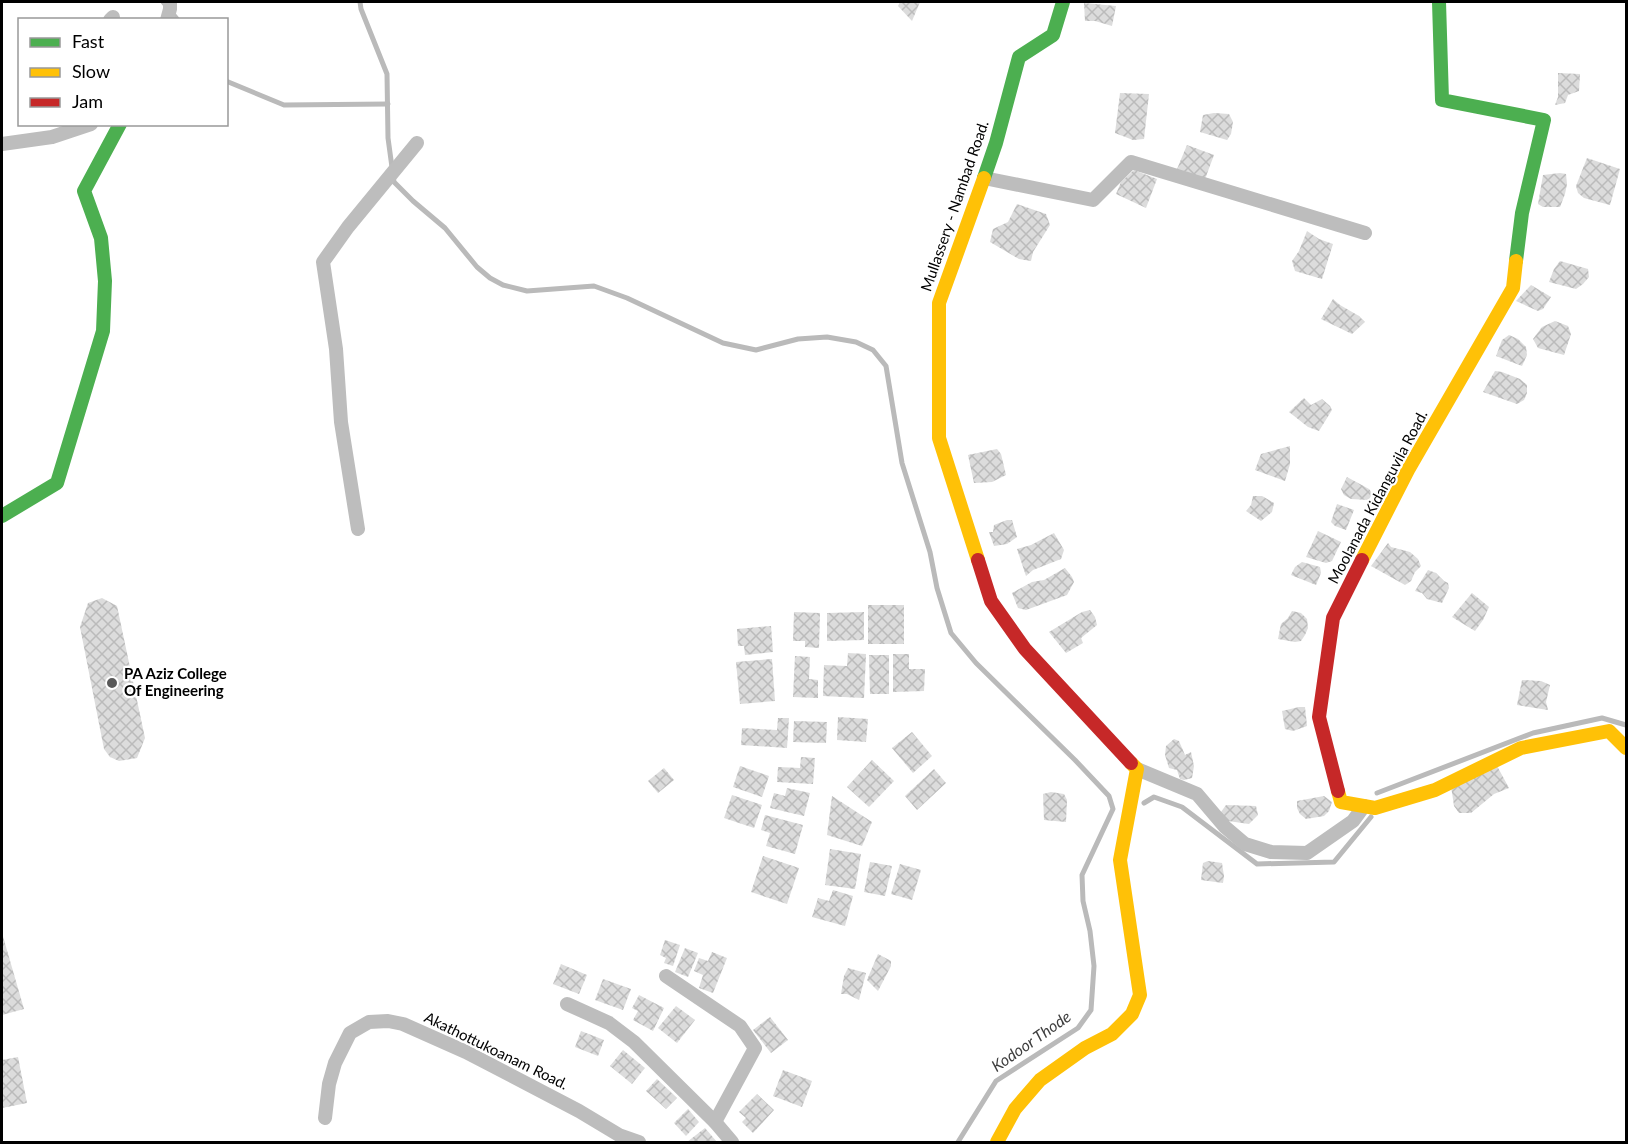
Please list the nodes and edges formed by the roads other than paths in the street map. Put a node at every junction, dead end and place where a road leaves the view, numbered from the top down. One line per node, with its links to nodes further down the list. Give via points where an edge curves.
1 (170, 2): 4 (street)
2 (1063, 2): 9 (street, Mullassery - Nambad Road., via 1053,35 1018,57)
3 (1439, 2): 15 (street, Moolanada Kidanguvila Road., via 1442,100 1544,120 1522,213 1513,288 1408,470 1334,618 1318,717 1341,802)
4 (167, 18)
5 (85, 126): 8 (street, via 52,137)
6 (119, 126): 11 (street, via 84,191 101,238 104,331 57,483)
7 (417, 143): 12 (street, via 323,262)
8 (2, 144)
9 (984, 178): 10 (street, via 1093,200 1131,162); 14 (street, Mullassery - Nambad Road., via 939,303 939,438 991,601 1025,649)
10 (1365, 233)
11 (2, 516)
12 (358, 529)
13 (1626, 748): 15 (street, Moolanada Kidanguvila Road., via 1609,731 1521,748 1435,790 1375,808)
14 (1137, 769): 15 (street, via 1197,794 1245,844 1271,852 1307,853 1353,821); 22 (street, via 1120,860 1140,995 1132,1014 1112,1034 1040,1080 1015,1109)
15 (1364, 806)
16 (666, 976): 19 (street, via 740,1026 754,1048)
17 (567, 1004): 19 (street, via 609,1023 634,1042)
18 (325, 1118): 20 (street, Akathottukoanam Road., via 335,1063 350,1033 369,1022 388,1021 404,1024 466,1052)
19 (715, 1122): 21 (street)
20 (639, 1143)
21 (732, 1143)
22 (997, 1143)

